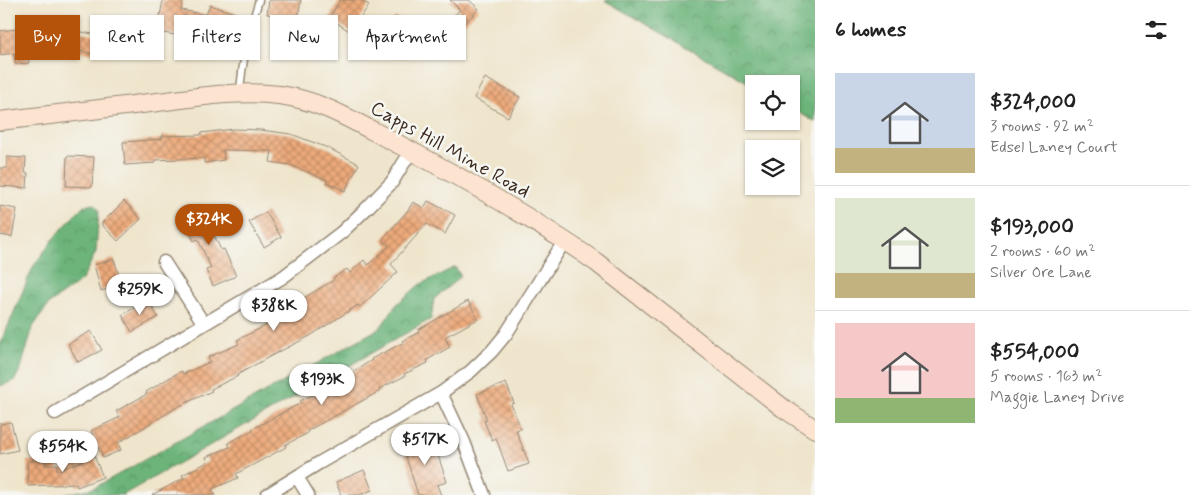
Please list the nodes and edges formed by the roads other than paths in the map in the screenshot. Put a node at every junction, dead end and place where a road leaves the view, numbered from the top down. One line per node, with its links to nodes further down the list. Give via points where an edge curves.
1 (258, 0): 2 (lane, via 242,65)
2 (240, 94): 3 (street, Capps Hill Mine Road); 4 (street, Capps Hill Mine Road, via 281,95 315,104)
3 (0, 121)
4 (411, 151): 5 (street, Capps Hill Mine Road); 7 (street, via 392,182 342,232 283,277)
5 (565, 240): 8 (street, via 506,334 471,371); 10 (street, Capps Hill Mine Road, via 783,408)
6 (164, 262): 7 (street)
7 (204, 324): 9 (street)
8 (441, 393): 11 (street); 14 (street)
9 (55, 413)
10 (815, 429)
11 (297, 477): 12 (street); 13 (street)
12 (268, 495)
13 (308, 495)
14 (484, 495)

